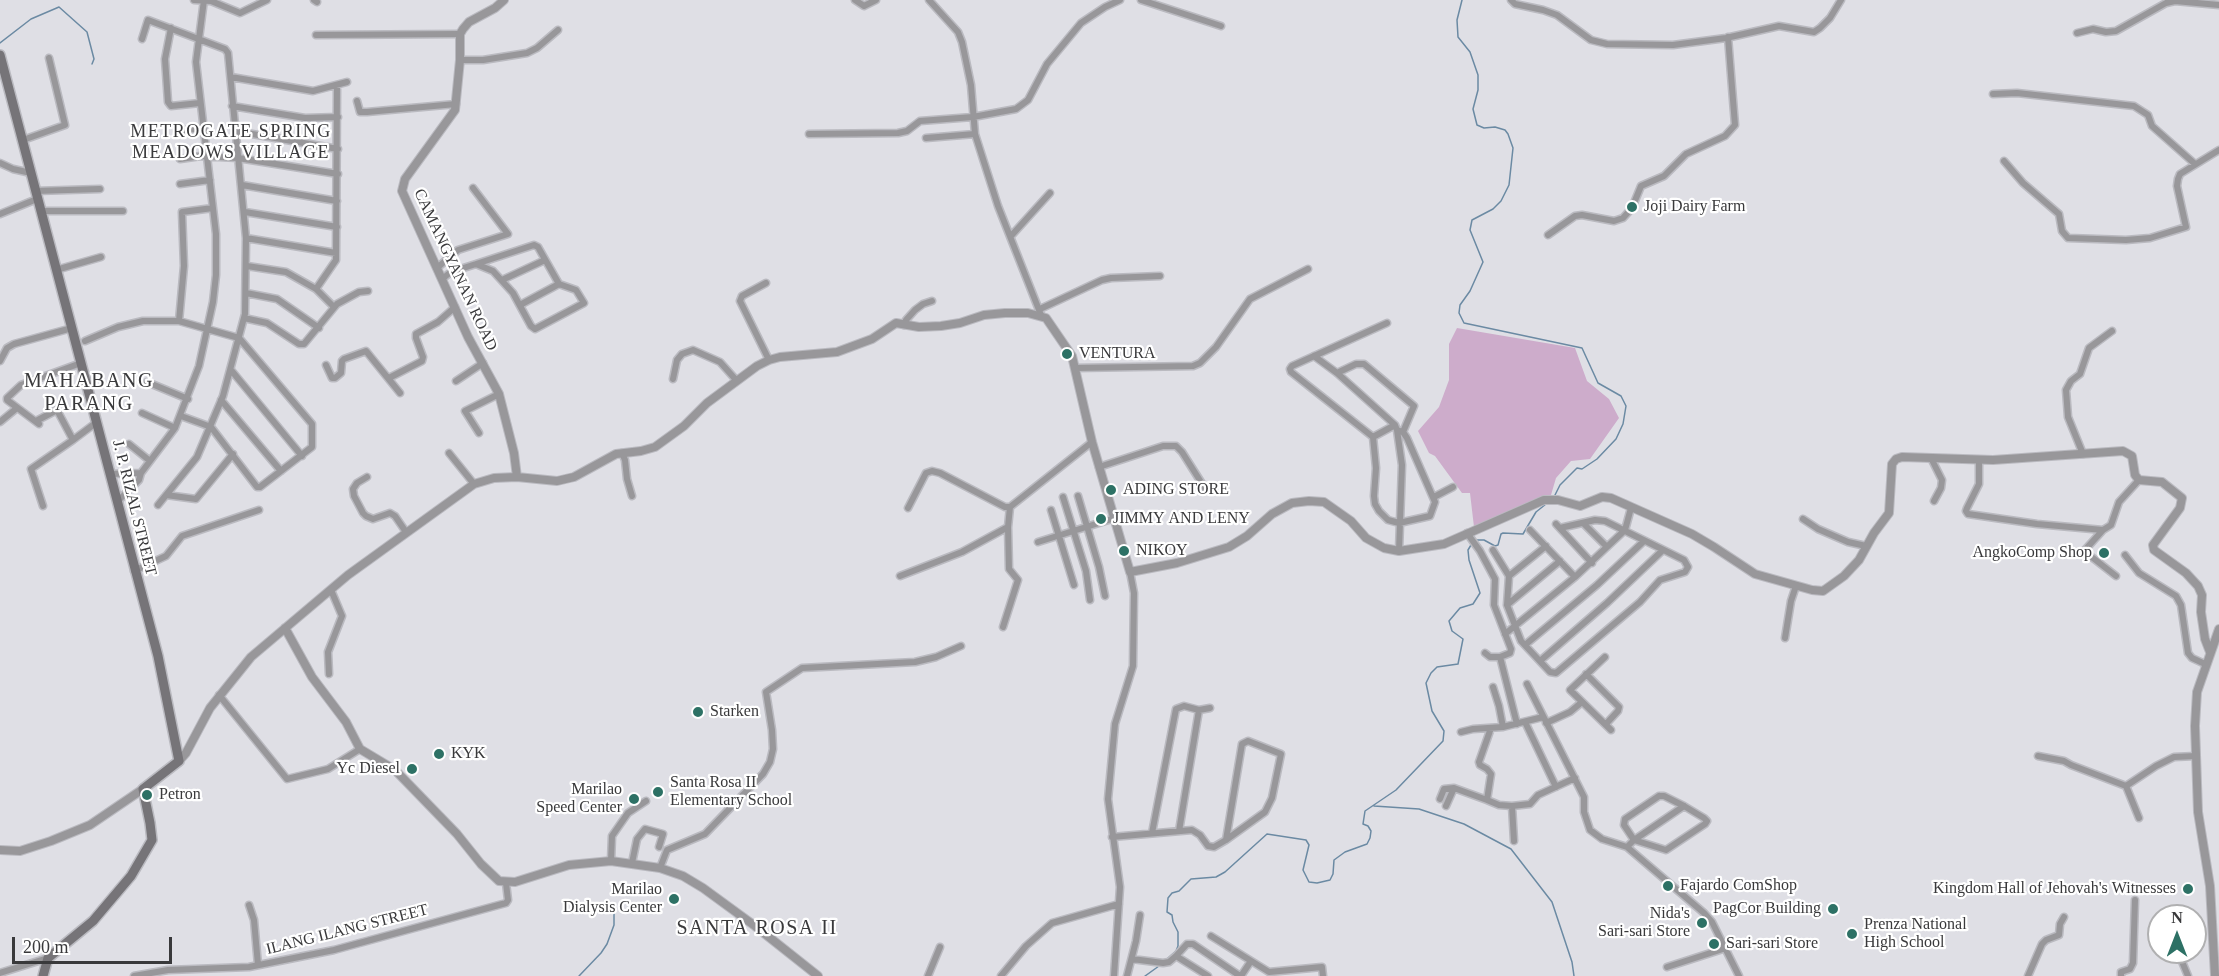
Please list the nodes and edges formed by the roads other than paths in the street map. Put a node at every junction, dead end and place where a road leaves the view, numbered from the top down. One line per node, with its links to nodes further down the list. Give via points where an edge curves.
1 (194, 0): 2 (street)
2 (204, 0): 3 (street, via 240,13); 21 (street)
3 (265, 0)
4 (504, 0): 17 (street, via 469,22)
5 (855, 0): 6 (street, via 864,6)
6 (876, 0)
7 (929, 0): 34 (street, via 958,32 962,42)
8 (1120, 0): 34 (street, via 1081,24 1047,64 1028,100 1016,109)
9 (1141, 0): 13 (street)
10 (1511, 0): 19 (street, via 1557,15 1591,40 1608,44 1673,45)
11 (1841, 0): 19 (street, via 1830,18 1814,32 1779,26)
12 (2219, 5): 16 (street, via 2166,3 2116,31 2093,29)
13 (1221, 26)
14 (171, 28): 20 (street, via 148,20); 21 (street); 30 (street, via 165,59 168,102 171,106)
15 (558, 30): 24 (street, via 527,53)
16 (2077, 33)
17 (460, 34): 18 (street); 24 (street, CAMANGYANAN ROAD)
18 (316, 35)
19 (1728, 38): 66 (street, via 1736,125 1725,135 1686,154 1664,176 1641,186 1623,218 1614,221 1575,216)
20 (142, 39)
21 (199, 39): 25 (street, via 225,49); 30 (street, via 196,62)
22 (0, 55): 41 (main road, J. P. RIZAL STREET)
23 (49, 58): 41 (street, via 65,125)
24 (460, 60): 31 (street, CAMANGYANAN ROAD)
25 (231, 77): 27 (street, via 313,92); 32 (street)
26 (347, 82): 27 (street)
27 (337, 85): 33 (street)
28 (1993, 94): 49 (street, via 2017,93 2134,106 2148,115 2152,126)
29 (357, 101): 31 (street, via 360,112)
30 (200, 103): 35 (street)
31 (456, 104): 74 (street, CAMANGYANAN ROAD, via 449,120 402,185)
32 (232, 106): 33 (street, via 306,118); 36 (street)
33 (338, 117): 42 (street)
34 (973, 117): 38 (street, via 920,121 898,133); 39 (street)
35 (202, 128): 37 (street); 44 (street)
36 (235, 130): 42 (street); 45 (street)
37 (177, 131)
38 (809, 134)
39 (975, 134): 40 (street); 67 (street)
40 (926, 138)
41 (22, 141): 50 (main road, J. P. RIZAL STREET)
42 (338, 149): 51 (street)
43 (2219, 150): 49 (street)
44 (207, 156): 45 (street); 46 (street); 52 (street)
45 (238, 158): 51 (street); 54 (street)
46 (180, 159)
47 (2004, 161): 49 (street, via 2059,214 2062,231 2068,238 2126,240 2150,238 2186,227 2178,179)
48 (0, 163): 50 (street)
49 (2195, 165)
50 (31, 173): 58 (main road, J. P. RIZAL STREET)
51 (338, 174): 59 (street)
52 (210, 180): 53 (street); 60 (street)
53 (180, 184)
54 (242, 185): 59 (street); 63 (street)
55 (473, 188): 74 (street, via 508,234 458,250)
56 (100, 189): 58 (street)
57 (1050, 193): 67 (street)
58 (36, 195): 61 (main road, J. P. RIZAL STREET); 64 (street)
59 (337, 201): 65 (street)
60 (213, 208): 91 (street, via 182,212 184,266); 95 (street, via 216,274)
61 (41, 211): 62 (street); 76 (main road, J. P. RIZAL STREET)
62 (123, 211)
63 (245, 213): 65 (street); 68 (street)
64 (0, 214)
65 (337, 227): 69 (street)
66 (1548, 235)
67 (1011, 236): 89 (street)
68 (246, 238): 69 (street); 73 (street)
69 (336, 253): 82 (street, via 336,260)
70 (101, 257): 76 (street)
71 (545, 260): 72 (street, via 534,245); 79 (street); 81 (street)
72 (476, 264): 78 (street); 79 (street)
73 (247, 266): 82 (street, via 286,272); 84 (street)
74 (436, 268): 78 (street, CAMANGYANAN ROAD)
75 (1308, 269): 106 (street, via 1250,299 1216,347 1193,366)
76 (56, 270): 94 (main road, J. P. RIZAL STREET)
77 (1160, 276): 89 (street, via 1102,280)
78 (442, 279): 88 (street, CAMANGYANAN ROAD)
79 (502, 280): 86 (street)
80 (766, 283): 101 (street, via 740,301)
81 (559, 284): 86 (street); 86 (street, via 576,290 584,303 535,329)
82 (316, 289): 87 (street)
83 (368, 291): 87 (street)
84 (246, 293): 90 (street); 96 (street, via 277,299)
85 (932, 301): 93 (street, via 919,307)
86 (520, 305)
87 (334, 307): 96 (street)
88 (455, 307): 104 (street, CAMANGYANAN ROAD); 109 (street, via 416,334 422,362)
89 (1040, 312): 93 (street, via 984,315 941,326); 106 (street, via 1064,342)
90 (244, 318): 96 (street, via 267,323 302,345); 98 (street)
91 (179, 321): 95 (street); 99 (street, via 143,321)
92 (1387, 323): 100 (street)
93 (904, 325): 101 (street, via 893,324 872,339 837,352)
94 (72, 328): 102 (street, via 14,344); 103 (main road, J. P. RIZAL STREET)
95 (209, 328): 98 (street); 116 (street)
96 (319, 328)
97 (2112, 331): 134 (street, via 2089,348 2080,374 2066,390 2068,417)
98 (238, 338): 107 (street); 135 (street, via 313,425 312,448)
99 (85, 341)
100 (1314, 356): 108 (street); 127 (street, via 1292,366 1291,372)
101 (769, 360): 112 (street)
102 (0, 361)
103 (81, 363): 118 (street, via 21,385 7,399); 122 (main road, J. P. RIZAL STREET)
104 (483, 363): 111 (street); 115 (street, CAMANGYANAN ROAD)
105 (326, 365): 109 (street, via 335,378 341,373 344,359 366,351)
106 (1076, 368): 129 (street)
107 (231, 370): 117 (street); 135 (street)
108 (1337, 373): 125 (street); 125 (street, via 1364,364 1414,406)
109 (389, 378): 114 (street)
110 (673, 379): 112 (street, via 677,360 693,350 720,362)
111 (456, 381)
112 (737, 381): 132 (street, via 655,447)
113 (147, 382): 116 (street)
114 (400, 393)
115 (499, 394): 126 (street, via 465,411); 145 (street, CAMANGYANAN ROAD)
116 (188, 399): 120 (street)
117 (221, 400): 123 (street); 140 (street)
118 (17, 408): 121 (street); 128 (street, via 37,423 57,410)
119 (142, 413): 124 (street)
120 (181, 416): 123 (street); 124 (street)
121 (0, 422)
122 (97, 422): 128 (street); 142 (main road, J. P. RIZAL STREET)
123 (211, 427): 133 (street); 151 (street, via 197,457)
124 (175, 429): 138 (street)
125 (1398, 429): 127 (street); 155 (street); 167 (street, via 1402,465)
126 (479, 433)
127 (1373, 437): 167 (street, via 1375,504 1388,520)
128 (73, 440): 159 (street, via 31,469)
129 (1092, 442): 139 (street); 160 (street)
130 (129, 444): 138 (street)
131 (449, 453): 147 (street)
132 (622, 453): 145 (street, via 574,477 557,481); 152 (street)
133 (233, 454): 140 (street, via 257,487); 151 (street, via 196,499)
134 (2083, 454): 137 (street); 146 (street, via 2127,452 2132,456)
135 (302, 456): 140 (street)
136 (1932, 460): 137 (street); 156 (street, via 1942,480); 181 (street, via 1902,457 1894,461 1889,513)
137 (1979, 460): 173 (street, via 1979,484 1967,508 1968,514)
138 (150, 461): 141 (street)
139 (1099, 466): 149 (street, via 1163,446 1176,446); 165 (street)
140 (281, 471)
141 (141, 473): 143 (street); 150 (street)
142 (110, 474): 143 (street); 157 (main road, J. P. RIZAL STREET)
143 (124, 475): 150 (street, via 130,480)
144 (367, 477): 175 (street, via 353,489 363,513 373,519 390,513)
145 (517, 477): 147 (street)
146 (2139, 480): 173 (street, via 2119,502 2111,525); 209 (street, via 2162,482 2182,498 2180,508 2153,545 2154,550 2198,586)
147 (474, 484): 175 (street)
148 (1453, 487): 155 (street)
149 (1206, 490)
150 (128, 491): 157 (street)
151 (166, 495): 158 (street)
152 (632, 496)
153 (1078, 496): 170 (street)
154 (1063, 497): 174 (street)
155 (1434, 497): 167 (street, via 1430,516)
156 (1934, 501)
157 (117, 502): 189 (main road, J. P. RIZAL STREET)
158 (158, 505)
159 (43, 506)
160 (1010, 507): 162 (street, via 932,471 926,473); 169 (street)
161 (1631, 507): 172 (street); 176 (street, via 1602,497 1580,506 1549,500); 196 (street, via 1699,538 1755,574)
162 (908, 508)
163 (259, 510): 189 (street, via 182,536 166,556)
164 (1052, 510): 177 (street)
165 (1114, 518): 170 (street); 190 (street)
166 (1803, 519): 181 (street, via 1848,542)
167 (1399, 523): 185 (street)
168 (1583, 523): 172 (street, via 1601,520); 182 (street); 188 (street, via 1558,526)
169 (1008, 526): 191 (street, via 962,552); 201 (street, via 1009,569 1018,580)
170 (1087, 527): 174 (street); 198 (street)
171 (1530, 530): 180 (street)
172 (1624, 530): 178 (street); 182 (street)
173 (2103, 530): 193 (street, via 2085,551)
174 (1075, 531): 177 (street); 199 (street)
175 (406, 532): 197 (street)
176 (1467, 533): 185 (street, via 1441,544); 205 (street, via 1493,572 1494,605)
177 (1059, 536): 179 (street); 195 (street)
178 (1644, 541): 184 (street); 207 (street)
179 (1038, 542)
180 (1546, 546): 187 (street); 192 (street)
181 (1866, 546): 196 (street, via 1859,560 1828,588 1818,591)
182 (1607, 547): 188 (street)
183 (1493, 550): 192 (street)
184 (1664, 550): 213 (street); 213 (street, via 1687,563 1685,572 1660,580 1556,673)
185 (1399, 551): 190 (street, via 1366,538 1351,521 1324,502 1309,501 1292,503 1272,514 1229,547)
186 (2125, 555): 214 (street, via 2139,573 2176,596 2181,605 2188,653)
187 (1560, 561): 194 (street); 200 (street)
188 (1592, 562): 194 (street)
189 (134, 571): 232 (main road, J. P. RIZAL STREET, via 158,656)
190 (1130, 572): 247 (street, via 1134,593 1133,666 1115,724 1108,799)
191 (900, 576)
192 (1509, 576): 200 (street)
193 (2116, 576)
194 (1575, 577): 202 (street)
195 (1074, 585)
196 (1796, 586): 206 (street)
197 (331, 590): 203 (street); 215 (street, via 342,616 329,648)
198 (1105, 596)
199 (1090, 600)
200 (1507, 605): 202 (street)
201 (1003, 627)
202 (1515, 627): 205 (street); 207 (street)
203 (285, 628): 219 (street, via 251,657); 229 (street, via 312,677)
204 (2219, 629): 209 (street)
205 (1505, 634): 211 (street, via 1510,651)
206 (1785, 638)
207 (1525, 645): 213 (street)
208 (961, 646): 256 (street, via 915,662 802,668 766,692 773,749 763,774 705,834 667,850)
209 (2210, 651): 214 (street)
210 (1485, 653): 211 (street)
211 (1500, 657): 225 (street)
212 (1605, 657): 216 (street)
213 (1539, 661)
214 (2205, 664): 231 (street, via 2195,707)
215 (329, 674)
216 (1586, 674): 220 (street, via 1569,690); 220 (street, via 1619,710 1608,727)
217 (1527, 684): 223 (street)
218 (1493, 687): 226 (street)
219 (219, 695): 229 (street, via 287,779 328,769); 232 (street)
220 (1582, 702): 223 (street, via 1570,712)
221 (1210, 708): 222 (street)
222 (1198, 710): 245 (street); 246 (street, via 1184,706 1176,709)
223 (1544, 720): 224 (street); 233 (street)
224 (1525, 722): 225 (street); 235 (street)
225 (1517, 724): 226 (street)
226 (1503, 727): 227 (street)
227 (1491, 728): 228 (street); 239 (street, via 1479,762 1491,774)
228 (1461, 732)
229 (360, 748): 257 (street, via 395,770 493,877)
230 (2038, 756): 234 (street, via 2064,761)
231 (2196, 756): 234 (street, via 2174,758); 287 (street)
232 (179, 761): 237 (main road)
233 (1575, 778): 235 (street); 252 (street, via 1585,800 1590,830)
234 (2126, 786): 244 (street)
235 (1556, 787): 242 (street, via 1538,795 1528,805)
236 (1454, 788): 238 (street, via 1444,789); 239 (street); 241 (street)
237 (143, 789): 253 (street, via 99,820 70,833 20,851); 267 (main road, via 152,836 145,853 93,921)
238 (1440, 799)
239 (1487, 800): 242 (street)
240 (646, 801): 254 (street, via 628,813 612,836)
241 (1446, 806)
242 (1512, 806): 250 (street)
243 (1683, 806): 249 (street); 249 (street, via 1661,796 1625,819 1624,825); 249 (street, via 1706,823 1667,850)
244 (2139, 818)
245 (1179, 831): 246 (street); 248 (street, via 1192,830 1214,848)
246 (1152, 834): 247 (street)
247 (1112, 837): 259 (street)
248 (1226, 840): 248 (street, via 1265,812 1281,754 1248,741 1242,744)
249 (1634, 840): 252 (street)
250 (1514, 841)
251 (659, 847): 255 (street, via 663,834 645,829 637,839)
252 (1627, 848): 265 (street, via 1704,913)
253 (0, 850)
254 (611, 861): 255 (street); 257 (street, via 568,865)
255 (632, 863): 256 (street)
256 (660, 868): 277 (street, via 703,888)
257 (506, 883): 270 (street, ILANG ILANG STREET, via 506,903 334,950)
258 (2135, 900): 286 (street, via 2133,963)
259 (1119, 904): 279 (street, via 1052,923); 280 (street)
260 (249, 905): 270 (street)
261 (1140, 915): 268 (street)
262 (2064, 917): 285 (street, via 2059,935 2042,944)
263 (1211, 936): 269 (street)
264 (940, 947): 278 (street)
265 (1726, 948): 271 (street); 284 (street)
266 (1175, 957): 268 (street, via 1163,963); 274 (street); 282 (street, via 1187,944 1193,944)
267 (48, 958): 272 (street); 275 (main road)
268 (1132, 959): 281 (street)
269 (1251, 961): 273 (street); 282 (street)
270 (258, 965): 276 (street, ILANG ILANG STREET)
271 (1667, 967)
272 (0, 973)
273 (1268, 974): 283 (street, via 1322,967)
274 (1205, 975)
275 (43, 976)
276 (134, 976)
277 (818, 976)
278 (928, 976)
279 (1001, 976)
280 (1114, 976)
281 (1127, 976)
282 (1240, 976)
283 (1323, 976)
284 (1739, 976)
285 (2028, 976)
286 (2121, 976)
287 (2215, 976)

